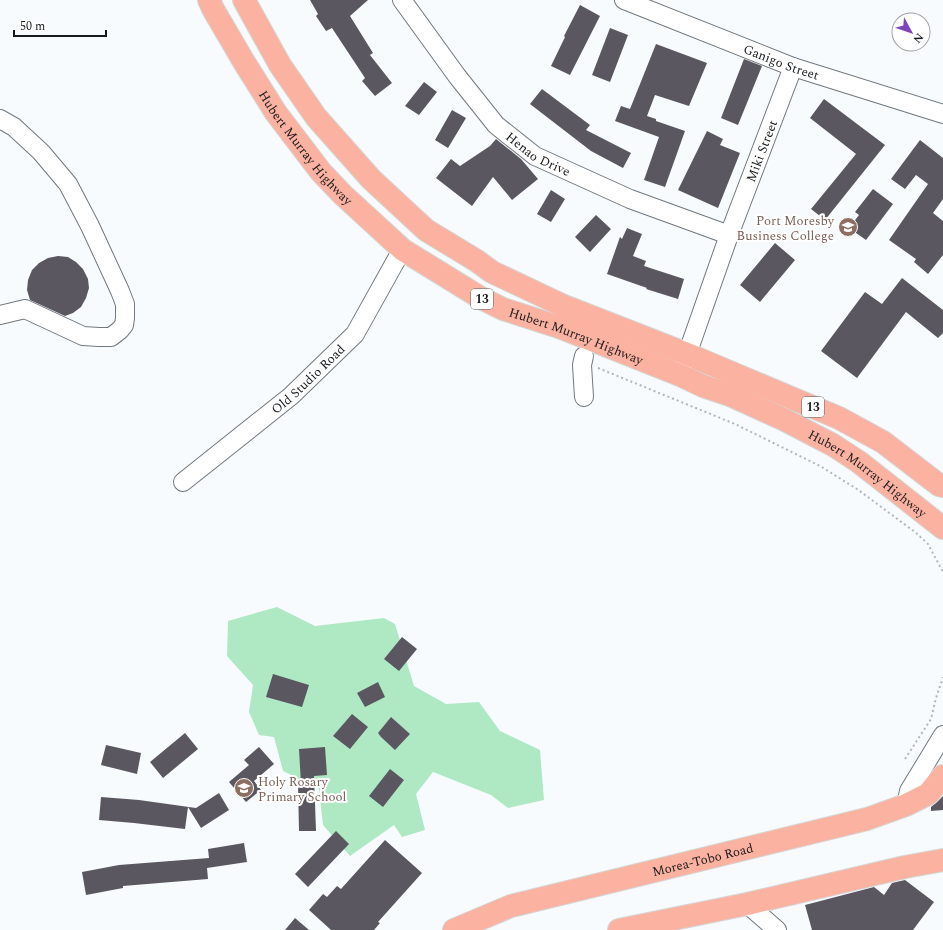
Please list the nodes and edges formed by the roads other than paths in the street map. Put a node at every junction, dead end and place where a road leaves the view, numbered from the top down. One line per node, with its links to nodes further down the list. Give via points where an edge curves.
1 (209, 0): 9 (highway, Hubert Murray Highway / 13, via 276,113 321,172)
2 (244, 0): 11 (highway, Hubert Murray Highway / 13, via 280,65 316,117 371,179 426,230 499,276 564,306)
3 (624, 0): 5 (street, Ganigo Street)
4 (411, 3): 8 (street, Henao Drive, via 457,76 496,125 535,156 630,199)
5 (793, 67): 6 (street, Ganigo Street); 8 (street, Miki Street)
6 (943, 114)
7 (0, 119): 10 (street, via 41,152 68,184 120,291 125,304 125,318 124,325 111,337 83,336 25,309)
8 (729, 234): 11 (street, Miki Street)
9 (403, 250): 13 (highway, Hubert Murray Highway / 13, via 480,298 503,309 559,327); 15 (street, Old Studio Road, via 355,334 291,396)
10 (0, 315)
11 (687, 354): 13 (street, Miki Street); 16 (highway, Hubert Murray Highway / 13, via 839,418 884,442)
12 (584, 356): 14 (street)
13 (680, 375): 17 (highway, Hubert Murray Highway / 13, via 785,420 833,445 859,462)
14 (584, 397)
15 (183, 482)
16 (943, 486)
17 (943, 528)
18 (943, 734): 20 (street, via 909,790)
19 (943, 776): 20 (highway, Morea-Tobo Road, via 928,794)
20 (906, 805): 23 (highway, Morea-Tobo Road, via 867,819 511,906)
21 (943, 860): 22 (highway)
22 (747, 904): 25 (highway); 26 (street)
23 (484, 923): 24 (highway, Morea-Tobo Road)
24 (454, 930)
25 (619, 930)
26 (777, 930)

